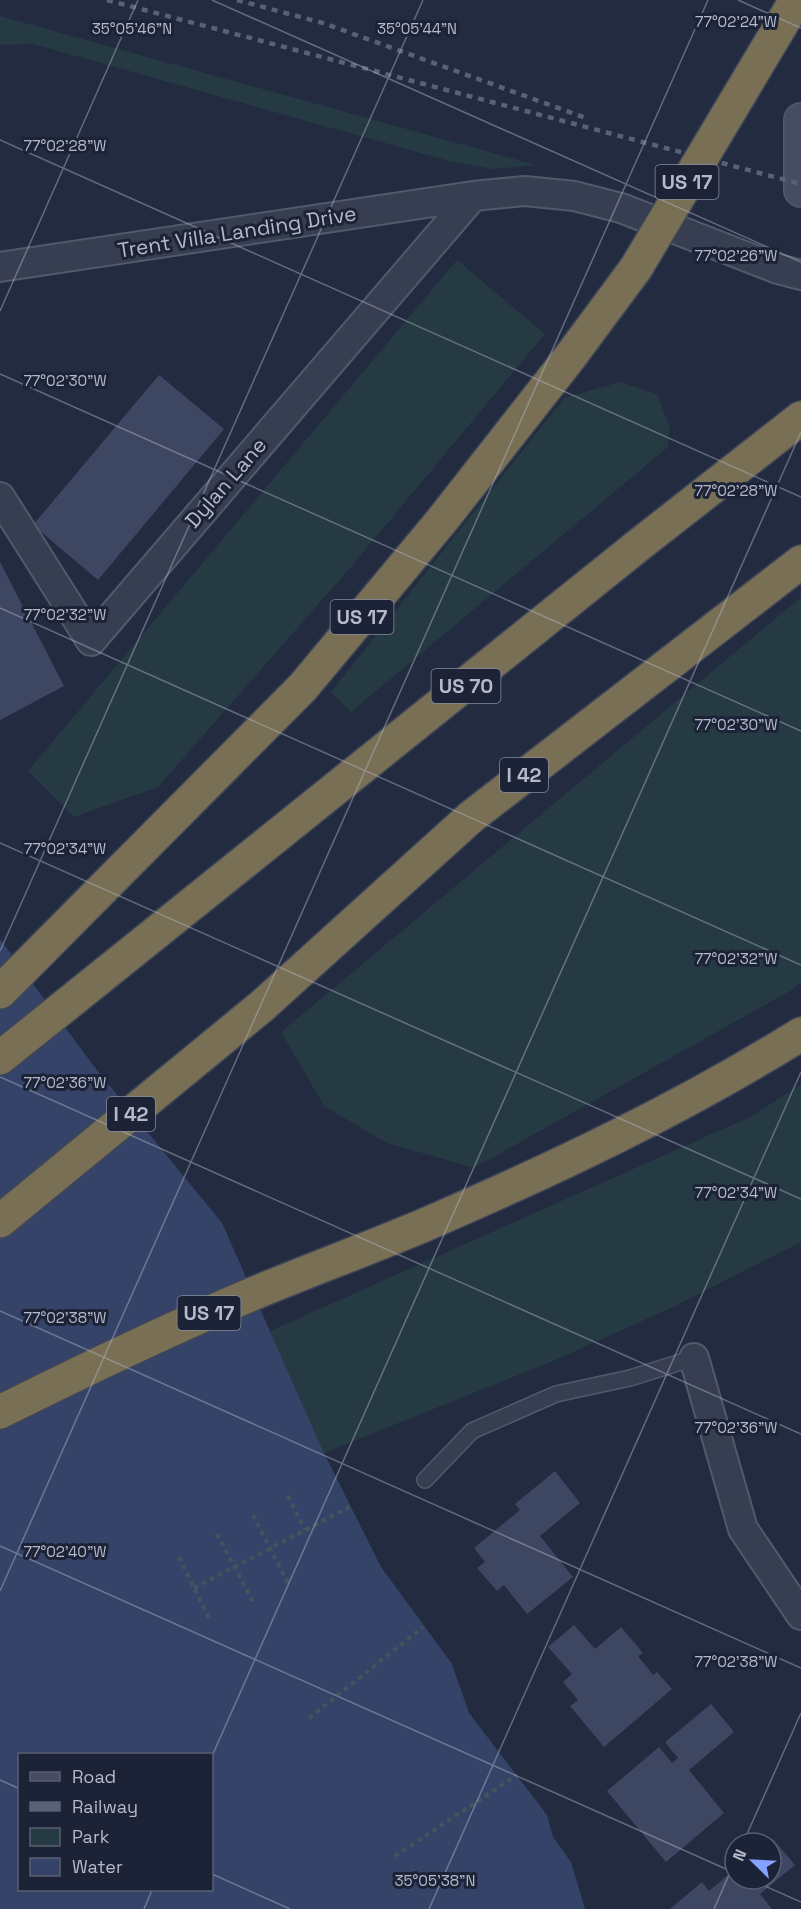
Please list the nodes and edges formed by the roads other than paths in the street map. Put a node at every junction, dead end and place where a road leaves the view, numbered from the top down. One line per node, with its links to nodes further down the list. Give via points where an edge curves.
1 (796, 0): 10 (highway, US 17, bridge, via 636,268 436,528 303,687)
2 (801, 120): 3 (street)
3 (801, 190)
4 (473, 196): 5 (street, Trent Villa Landing Drive); 6 (street, Trent Villa Landing Drive, via 525,191 574,196 621,208); 8 (street, Dylan Lane, via 91,641)
5 (0, 267)
6 (801, 275)
7 (801, 418): 12 (highway, US 70)
8 (0, 497)
9 (801, 562): 13 (highway, I 42, via 471,817 262,1006)
10 (0, 992)
11 (801, 1034): 15 (highway, US 17, via 729,1079 622,1134 422,1226 116,1355)
12 (0, 1058)
13 (0, 1221)
14 (694, 1358): 16 (lane, via 630,1378 556,1394 472,1431); 17 (street, via 743,1529)
15 (0, 1412)
16 (425, 1480)
17 (801, 1616)

